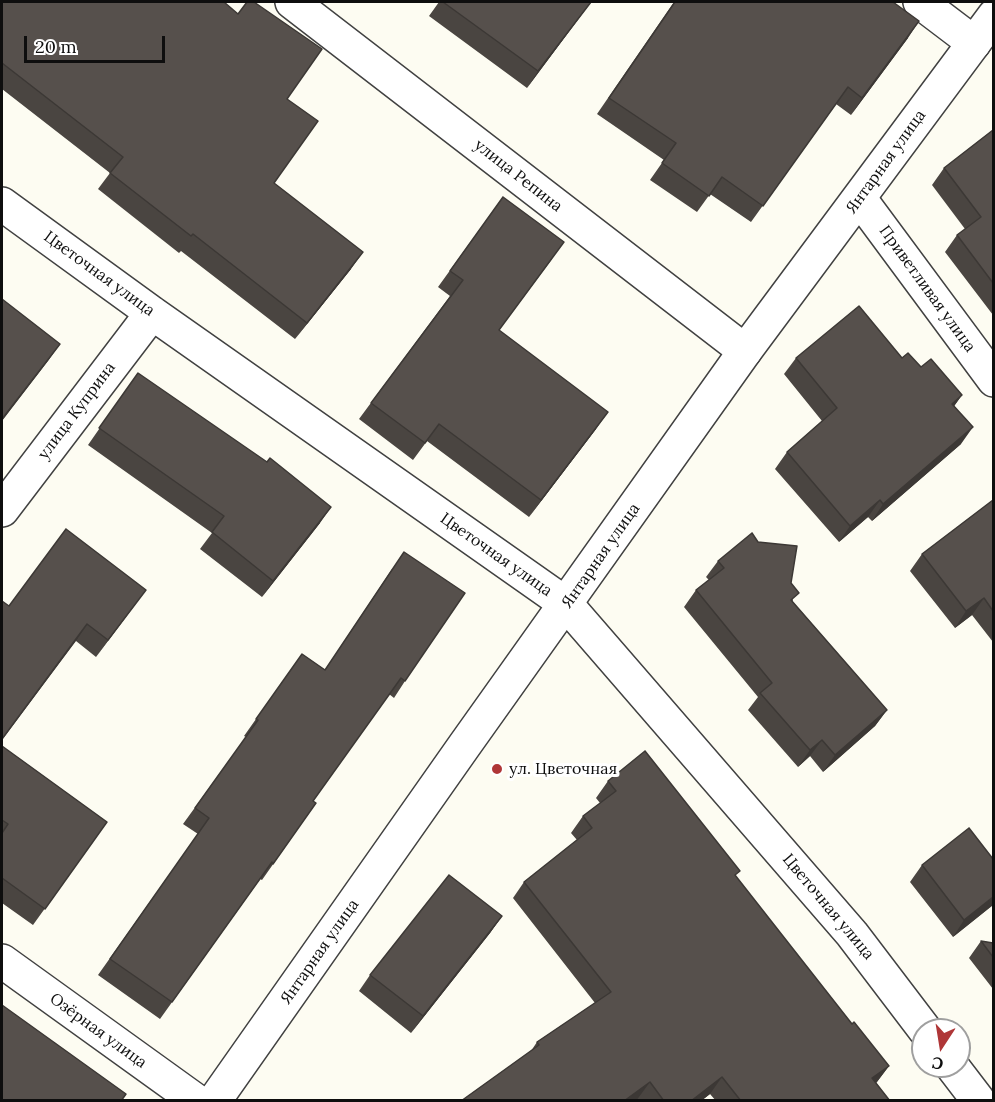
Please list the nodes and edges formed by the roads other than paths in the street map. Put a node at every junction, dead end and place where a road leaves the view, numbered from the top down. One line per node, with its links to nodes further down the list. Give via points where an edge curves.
1 (292, 2): 8 (street, улица Репина)
2 (920, 2): 4 (street)
3 (993, 16): 4 (street, Янтарная улица)
4 (974, 43): 5 (street, Янтарная улица)
5 (860, 199): 8 (street, Янтарная улица); 9 (street, Приветливая улица)
6 (2, 204): 7 (street, Цветочная улица)
7 (152, 313): 10 (street, улица Куприна); 11 (street, Цветочная улица)
8 (745, 351): 11 (street, Янтарная улица)
9 (993, 380)
10 (2, 510)
11 (566, 604): 13 (street, Цветочная улица, via 852,934); 16 (street, Янтарная улица)
12 (2, 961): 15 (street, Озёрная улица)
13 (916, 1018)
14 (961, 1078): 17 (street)
15 (195, 1101)
16 (216, 1101)
17 (978, 1101)

